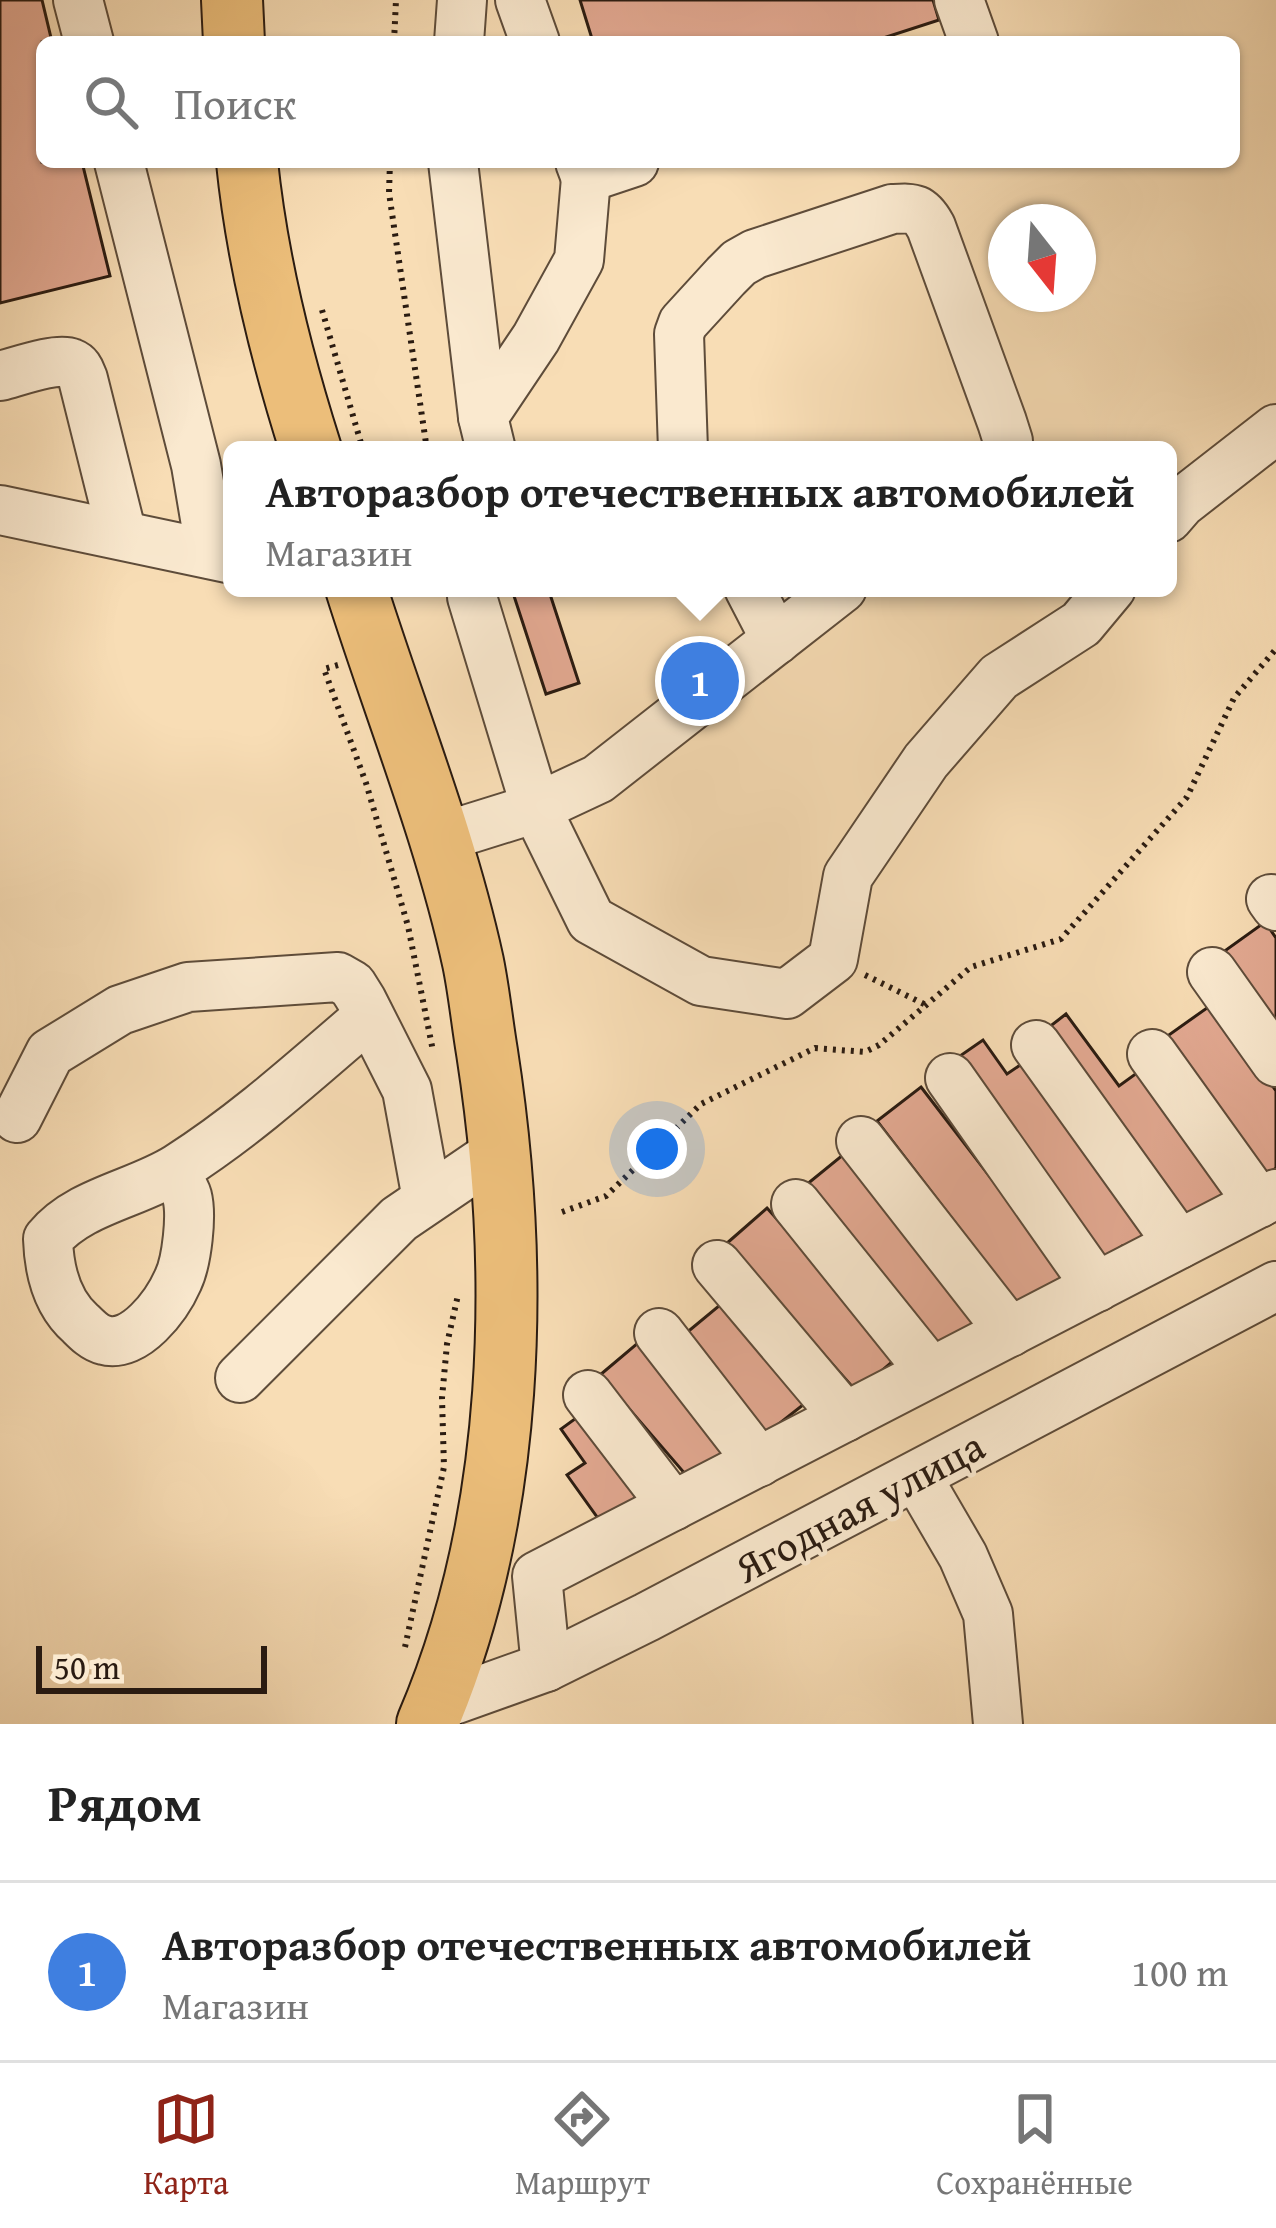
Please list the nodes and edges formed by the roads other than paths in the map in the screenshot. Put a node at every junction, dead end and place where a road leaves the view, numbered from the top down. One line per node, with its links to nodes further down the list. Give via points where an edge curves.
1 (78, 0): 6 (street)
2 (232, 0): 7 (main road)
3 (462, 0): 8 (street)
4 (520, 0): 9 (street)
5 (959, 0): 10 (street)
6 (87, 36)
7 (234, 36)
8 (459, 36)
9 (533, 36)
10 (972, 36)
11 (121, 168): 24 (street)
12 (248, 168): 18 (main road, via 255,233)
13 (454, 168): 17 (street)
14 (583, 170): 17 (street, via 579,260)
15 (0, 376): 23 (street, via 54,363 78,368)
16 (1276, 429): 21 (street)
17 (487, 434)
18 (308, 441)
19 (683, 441): 20 (street, via 679,334 726,276 769,248 913,208 932,227)
20 (1008, 441)
21 (1177, 508)
22 (0, 510): 23 (street)
23 (122, 535): 24 (street)
24 (221, 556)
25 (359, 597): 32 (main road)
26 (472, 597): 31 (street)
27 (754, 597): 30 (street)
28 (831, 597): 30 (street)
29 (1104, 597): 31 (street, via 1081,624 999,677 926,761 848,876 833,959 787,994 701,981 590,920)
30 (776, 640): 31 (street, via 598,779)
31 (536, 808): 32 (street)
32 (440, 838): 41 (main road, via 473,963)
33 (1212, 972): 37 (street)
34 (369, 1016): 39 (street, via 338,976 188,987 120,1010 50,1053); 42 (street, via 243,1124); 44 (street, via 407,1090)
35 (1036, 1046): 46 (street)
36 (1152, 1054): 43 (street)
37 (1276, 1062)
38 (950, 1078): 49 (street)
39 (17, 1118)
40 (861, 1141): 50 (street)
41 (499, 1150): 44 (street); 60 (main road, via 504,1403 466,1607)
42 (172, 1172)
43 (1268, 1198): 46 (street)
44 (427, 1199): 53 (street)
45 (796, 1204): 52 (street)
46 (1179, 1244): 49 (street)
47 (717, 1265): 55 (street)
48 (1276, 1286): 57 (street, Ягодная улица)
49 (1097, 1287): 50 (street)
50 (1010, 1332): 52 (street)
51 (659, 1334): 56 (street)
52 (931, 1372): 55 (street)
53 (240, 1378)
54 (588, 1395): 58 (street)
55 (845, 1417): 56 (street)
56 (759, 1462): 58 (street)
57 (917, 1477): 59 (street, Ягодная улица); 61 (street, via 988,1614)
58 (673, 1506): 59 (street, via 537,1576)
59 (546, 1667): 60 (street, Ягодная улица)
60 (430, 1715)
61 (998, 1724)

